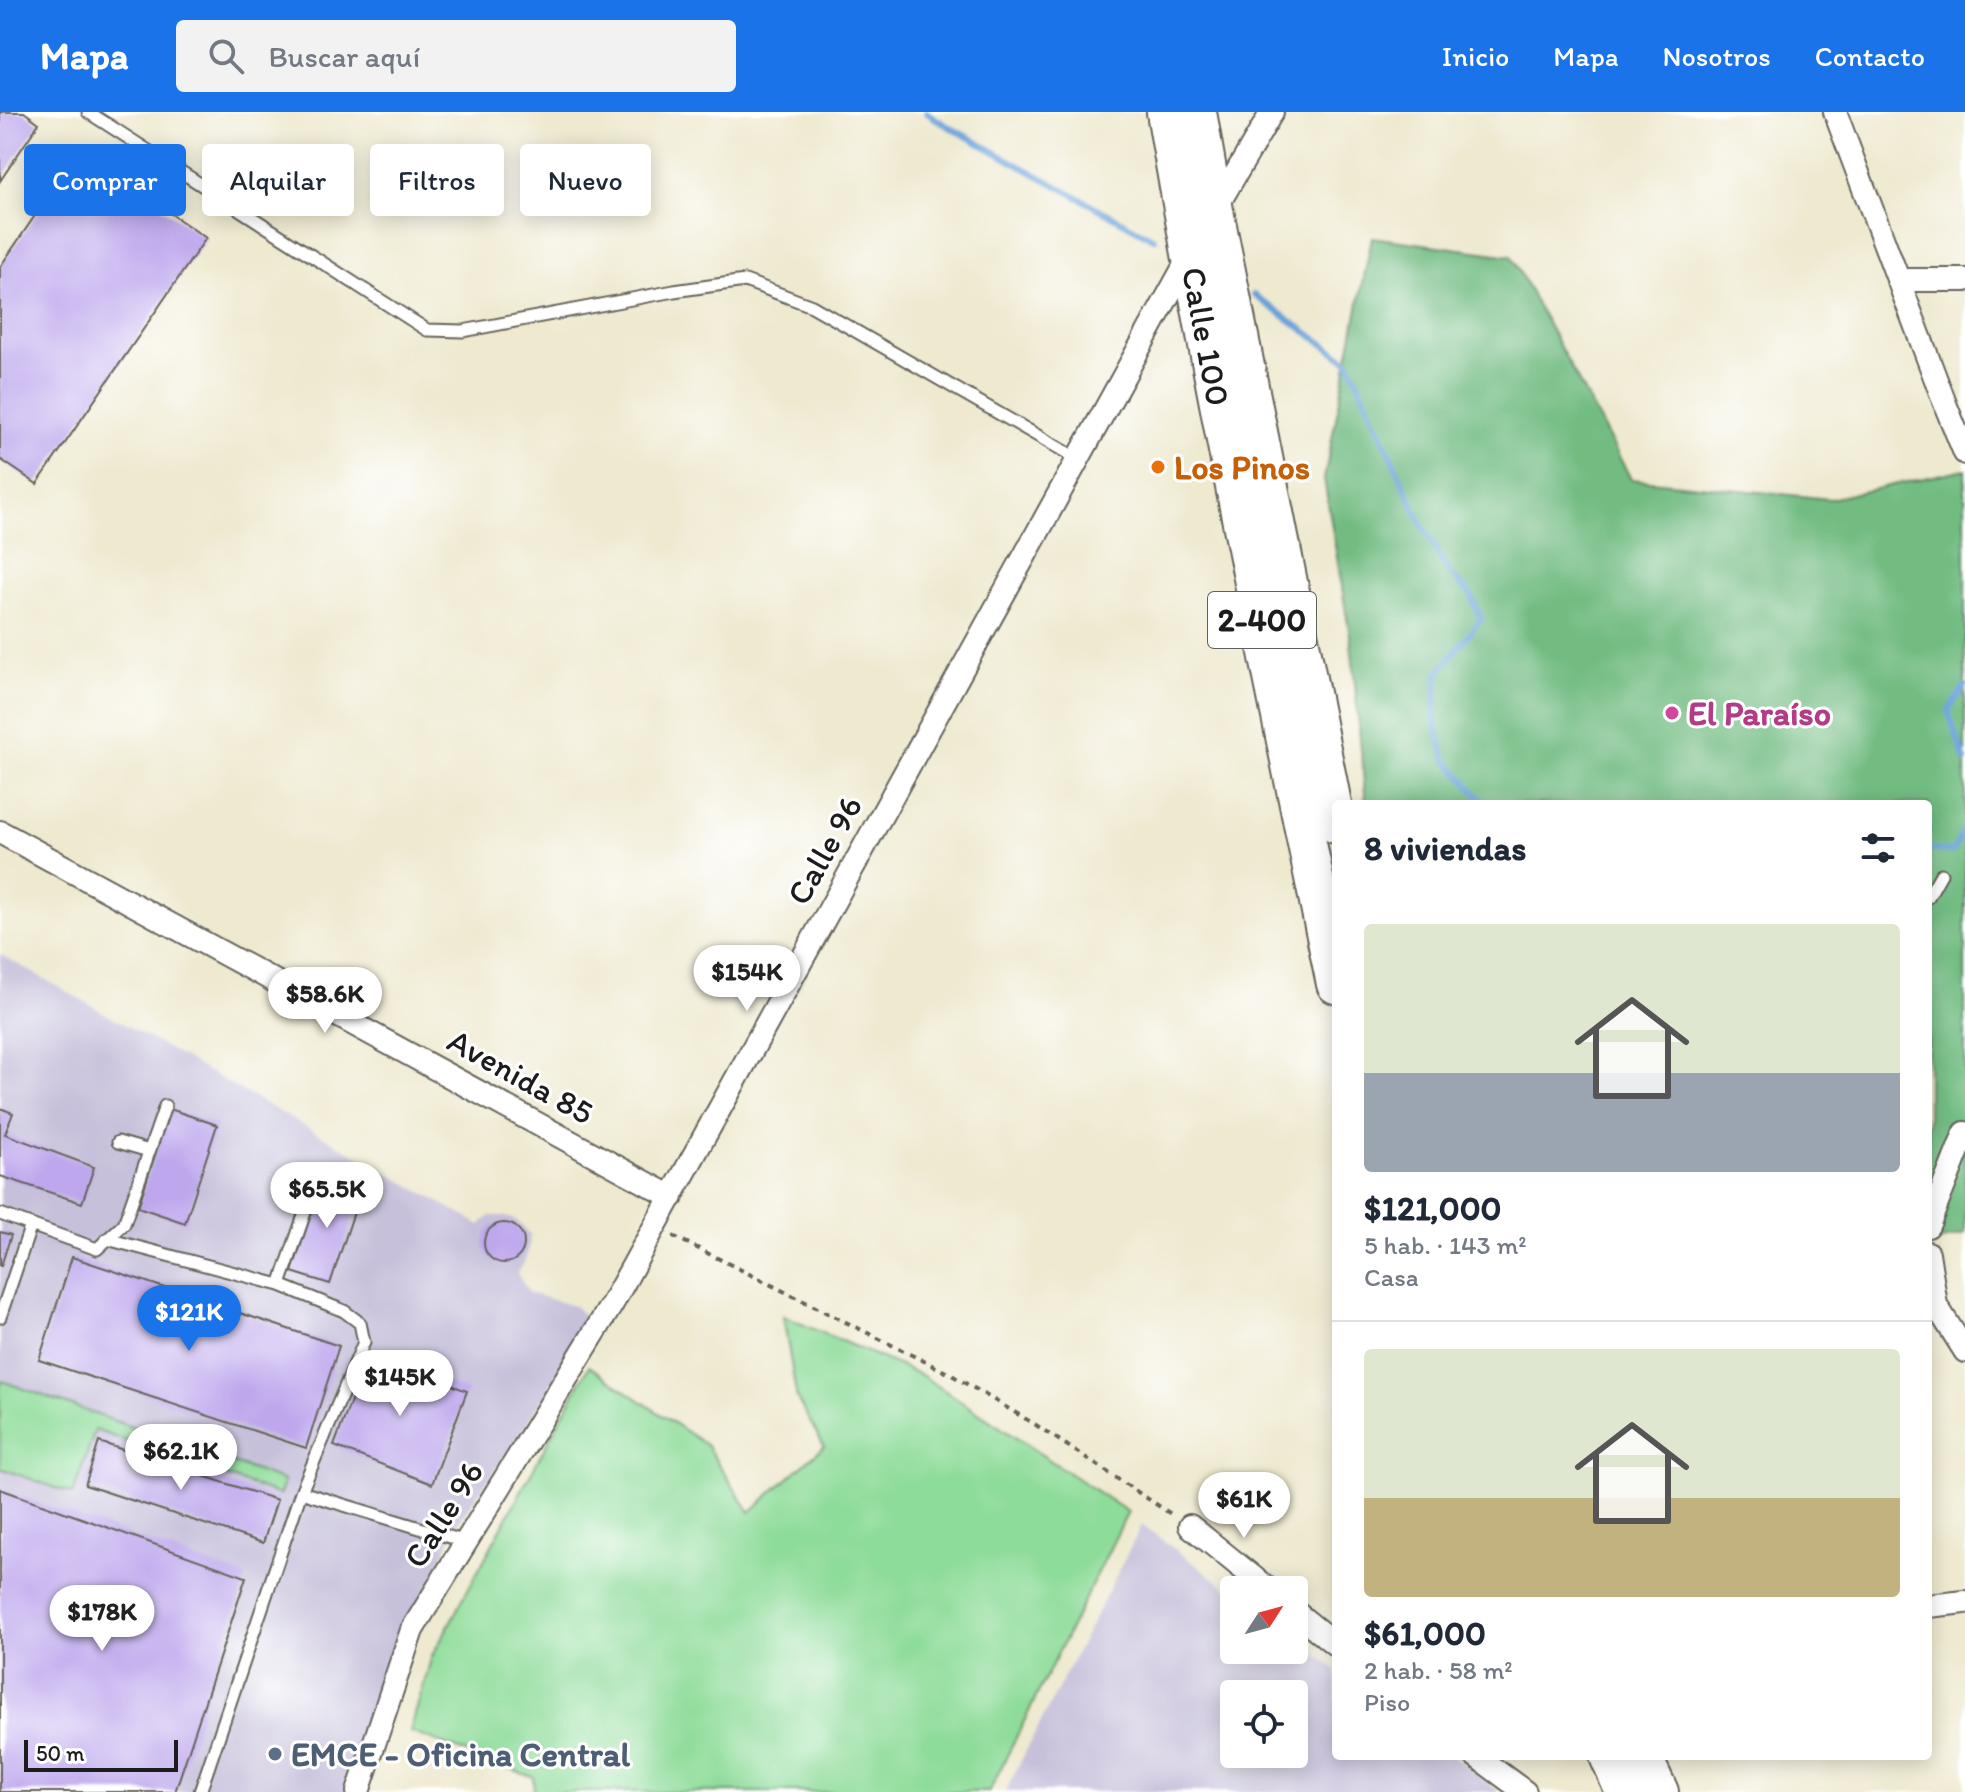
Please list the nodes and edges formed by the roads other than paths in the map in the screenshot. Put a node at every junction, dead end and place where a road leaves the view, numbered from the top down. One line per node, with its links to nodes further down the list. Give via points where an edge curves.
1 (88, 112): 11 (lane, via 427,330 463,331 745,281 812,306)
2 (1166, 112): 7 (highway, Calle 100 / 2-400)
3 (1197, 112): 6 (highway, Calle 100 / 2-400)
4 (1272, 112): 6 (street, Calle 96)
5 (1835, 112): 8 (street)
6 (1214, 211): 7 (street, Calle 96); 12 (highway, Calle 100 / 2-400)
7 (1191, 255): 11 (street, Calle 96); 16 (highway, Calle 100 / 2-400)
8 (1898, 280): 9 (street); 10 (street)
9 (1965, 280)
10 (1965, 453)
11 (1078, 459): 22 (street, Calle 96)
12 (1332, 804)
13 (0, 832): 22 (street, Avenida 85)
14 (1941, 874): 15 (lane)
15 (1932, 890)
16 (1332, 965)
17 (165, 1106): 20 (lane)
18 (1965, 1133): 24 (street)
19 (118, 1142): 20 (lane)
20 (149, 1151): 26 (lane, via 124,1224)
21 (313, 1189): 28 (lane)
22 (672, 1197): 33 (street, Calle 96)
23 (0, 1214): 25 (lane)
24 (1932, 1216)
25 (31, 1225): 26 (lane, via 97,1249); 29 (lane)
26 (107, 1239): 28 (lane)
27 (1932, 1279): 30 (street, via 1936,1305)
28 (280, 1285): 31 (lane, via 344,1311 360,1323 364,1342)
29 (0, 1317)
30 (1965, 1351)
31 (301, 1492): 33 (lane); 42 (lane)
32 (1190, 1526): 34 (street)
33 (466, 1542): 43 (street, Calle 96, via 412,1630)
34 (1252, 1576)
35 (1965, 1602): 36 (street)
36 (1932, 1606)
37 (1308, 1622): 38 (street)
38 (1332, 1642)
39 (1481, 1760): 44 (street)
40 (1611, 1760): 45 (highway)
41 (1644, 1760): 46 (highway)
42 (200, 1792)
43 (358, 1792)
44 (1525, 1792)
45 (1625, 1792)
46 (1659, 1792)

